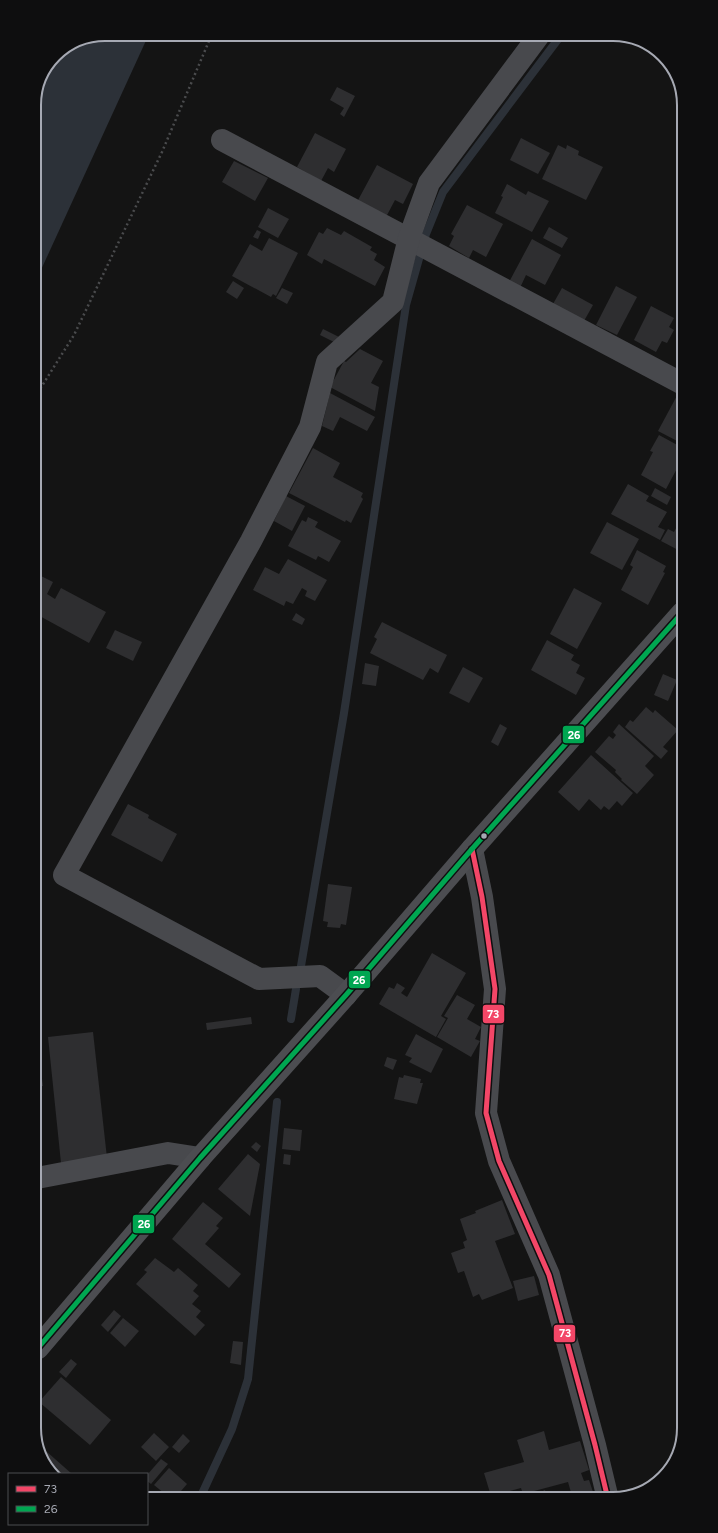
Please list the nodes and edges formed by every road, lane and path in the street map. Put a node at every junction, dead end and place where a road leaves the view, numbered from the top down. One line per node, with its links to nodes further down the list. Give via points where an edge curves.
1 (209, 41): 6 (path, via 162,152 77,328)
2 (535, 41): 4 (street, via 429,184)
3 (222, 140): 4 (street)
4 (409, 238): 5 (street); 9 (street, via 393,302 327,362 310,427 251,541 64,875 259,979 320,976)
5 (677, 381)
6 (41, 387)
7 (677, 619): 8 (main road)
8 (472, 849): 9 (main road); 13 (street, via 482,897 495,989 486,1113 498,1161 549,1275)
9 (346, 995): 10 (main road)
10 (200, 1158): 11 (street, via 168,1153); 12 (main road)
11 (41, 1177)
12 (41, 1344)
13 (606, 1492)

